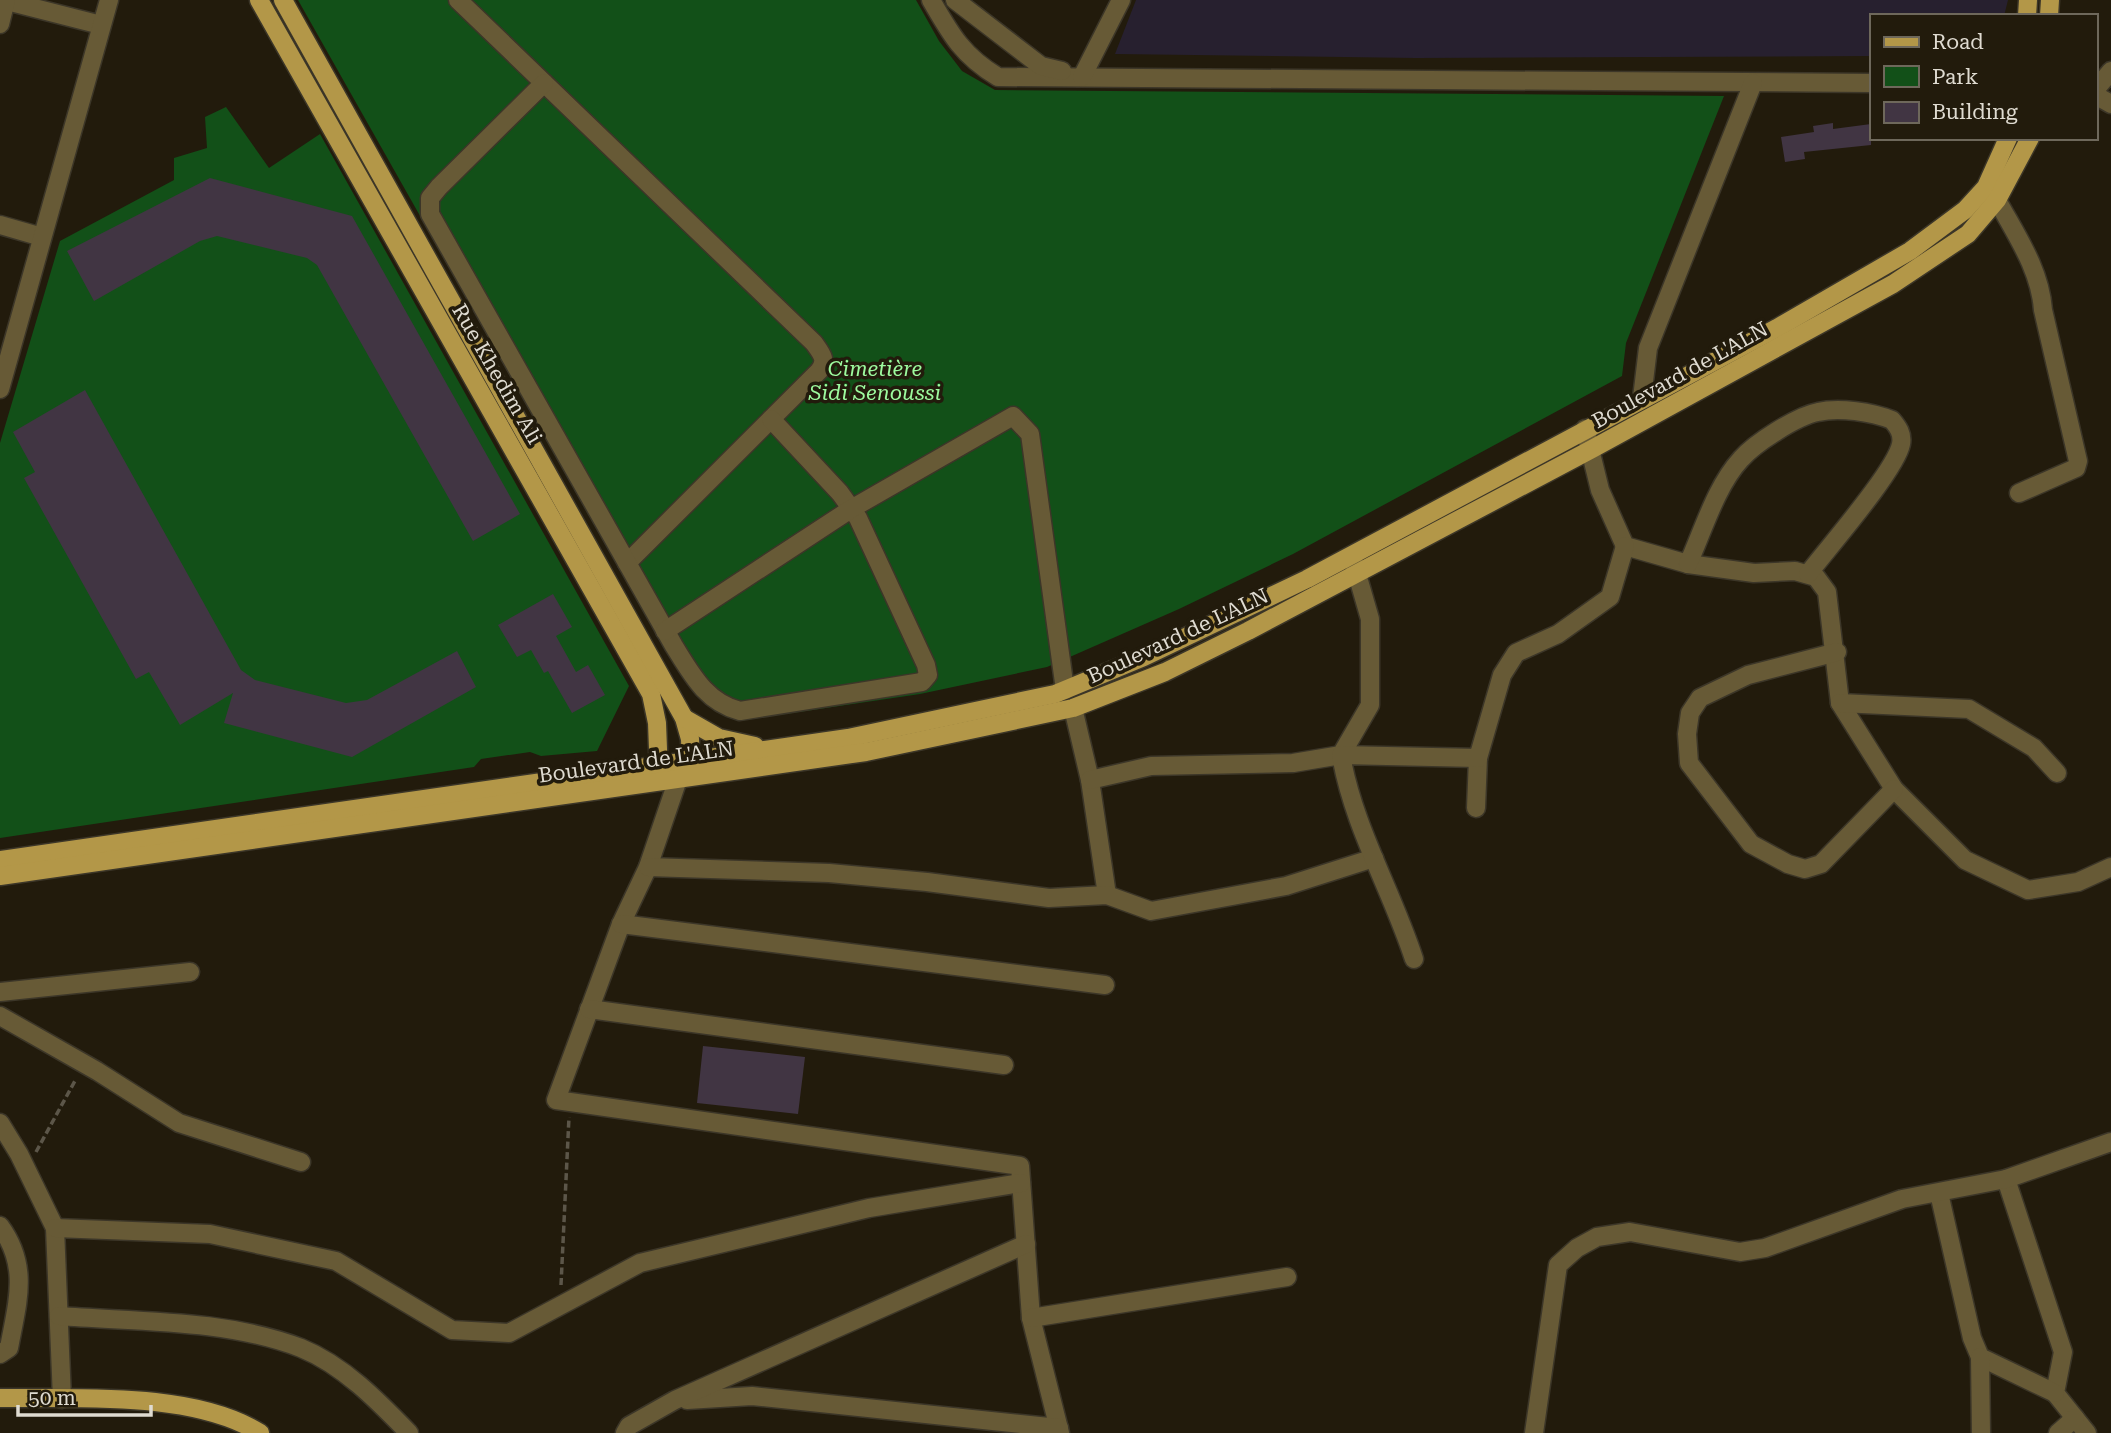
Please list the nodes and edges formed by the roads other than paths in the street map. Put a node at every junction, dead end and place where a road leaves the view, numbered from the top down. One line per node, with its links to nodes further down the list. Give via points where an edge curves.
1 (5, 0): 9 (street); 10 (street)
2 (109, 0): 10 (street)
3 (259, 0): 44 (main road, Rue Khedim Ali, via 651,694)
4 (283, 0): 40 (main road, Rue Khedim Ali)
5 (458, 0): 13 (street)
6 (932, 0): 12 (street, via 971,61 998,77)
7 (955, 0): 12 (street, via 1041,66)
8 (1121, 0): 12 (street)
9 (0, 24)
10 (101, 25): 21 (street)
11 (2111, 71): 16 (street)
12 (1082, 77): 14 (street)
13 (544, 83): 24 (street, via 823,356 819,371); 31 (street, via 439,187 430,198 430,214)
14 (1753, 83): 15 (street); 23 (street, via 1648,348)
15 (1870, 83)
16 (2097, 89)
17 (2007, 140): 23 (main road, Boulevard de L'ALN, via 1986,187 1965,210 1910,251 1777,328)
18 (2029, 140): 19 (main road, Boulevard de L'ALN)
19 (1997, 200): 26 (main road, Boulevard de L'ALN, via 1968,234 1893,284); 27 (street, via 2028,256 2041,292 2078,461 2068,474)
20 (0, 225): 21 (street)
21 (42, 237): 22 (street)
22 (0, 389)
23 (1642, 398): 25 (main road, Boulevard de L'ALN)
24 (771, 419): 28 (street); 31 (street)
25 (1585, 429): 26 (street); 30 (main road, Boulevard de L'ALN)
26 (1592, 449): 29 (street, via 1600,490); 33 (main road, Boulevard de L'ALN)
27 (2020, 493)
28 (851, 509): 35 (street); 35 (street, via 926,665 928,675 922,682 740,711 721,706 702,689); 37 (street, via 1013,416 1030,434)
29 (1625, 546): 32 (street); 43 (street, via 1610,597 1558,634 1516,653 1502,675)
30 (1350, 555): 33 (street); 37 (main road, Boulevard de L'ALN, via 1192,634)
31 (627, 563): 35 (street)
32 (1688, 564): 34 (street); 34 (street, via 1727,479 1764,439 1817,411 1892,420 1902,437 1901,447)
33 (1359, 573): 39 (main road, Boulevard de L'ALN, via 1166,671); 42 (street, via 1370,619 1370,705)
34 (1808, 574): 36 (street, via 1827,592)
35 (665, 631)
36 (1837, 652): 38 (street); 48 (street, via 1748,675 1700,698 1690,713 1689,763 1751,844 1805,869 1821,864)
37 (1065, 690): 41 (main road, Boulevard de L'ALN, via 848,737)
38 (1840, 703): 45 (street, via 1969,709 2034,748); 48 (street)
39 (1073, 708): 44 (main road, Boulevard de L'ALN, via 866,752); 46 (street)
40 (684, 718): 41 (main road, via 719,738); 44 (main road, Rue Khedim Ali, via 690,739)
41 (769, 749): 44 (main road, Boulevard de L'ALN)
42 (1341, 755): 43 (street); 46 (street, via 1293,763 1151,766); 50 (street)
43 (1478, 758): 49 (street)
44 (676, 772): 47 (main road, Boulevard de L'ALN); 52 (street)
45 (2057, 773)
46 (1090, 780): 55 (street)
47 (568, 786): 51 (main road, Boulevard de L'ALN); 54 (main road, Boulevard de L'ALN)
48 (1894, 789): 53 (street, via 1965,860 2028,890 2078,882)
49 (1476, 808)
50 (1374, 858): 55 (street, via 1286,886 1151,911); 57 (street)
51 (0, 860)
52 (648, 867): 55 (street, via 828,873 1049,898); 56 (street)
53 (2111, 867)
54 (0, 876)
55 (1107, 895)
56 (621, 924): 59 (street); 61 (street)
57 (1414, 959)
58 (190, 971): 60 (street)
59 (1105, 985)
60 (0, 992)
61 (589, 1009): 63 (street); 68 (street, via 556,1100 1020,1166)
62 (0, 1016): 66 (street, via 179,1123)
63 (1003, 1065)
64 (0, 1123): 71 (street)
65 (2111, 1142): 67 (street)
66 (301, 1162)
67 (2006, 1179): 69 (street); 78 (street, via 2063,1352)
68 (1021, 1183): 71 (street, via 869,1208 640,1263 509,1334 452,1330 336,1261 210,1234); 72 (street)
69 (1939, 1193): 77 (street); 87 (street, via 1902,1199 1765,1248 1740,1252 1629,1232 1597,1237 1577,1248 1558,1265)
70 (0, 1226): 76 (street, via 12,1242 21,1272 9,1348)
71 (55, 1228): 74 (street)
72 (1026, 1244): 75 (street); 81 (street)
73 (1287, 1277): 75 (street)
74 (59, 1316): 80 (street); 85 (street, via 218,1327 302,1349 366,1389)
75 (1031, 1318): 83 (street)
76 (0, 1354)
77 (1980, 1357): 78 (street); 88 (street)
78 (2055, 1393): 82 (street)
79 (0, 1398): 80 (main road)
80 (62, 1399): 84 (main road, via 152,1400 245,1424)
81 (675, 1400): 83 (street, via 752,1395); 86 (street, via 629,1426)
82 (2075, 1418): 89 (street); 90 (street)
83 (1060, 1431)
84 (260, 1433)
85 (409, 1433)
86 (625, 1433)
87 (1534, 1433)
88 (1981, 1433)
89 (2058, 1433)
90 (2087, 1433)

